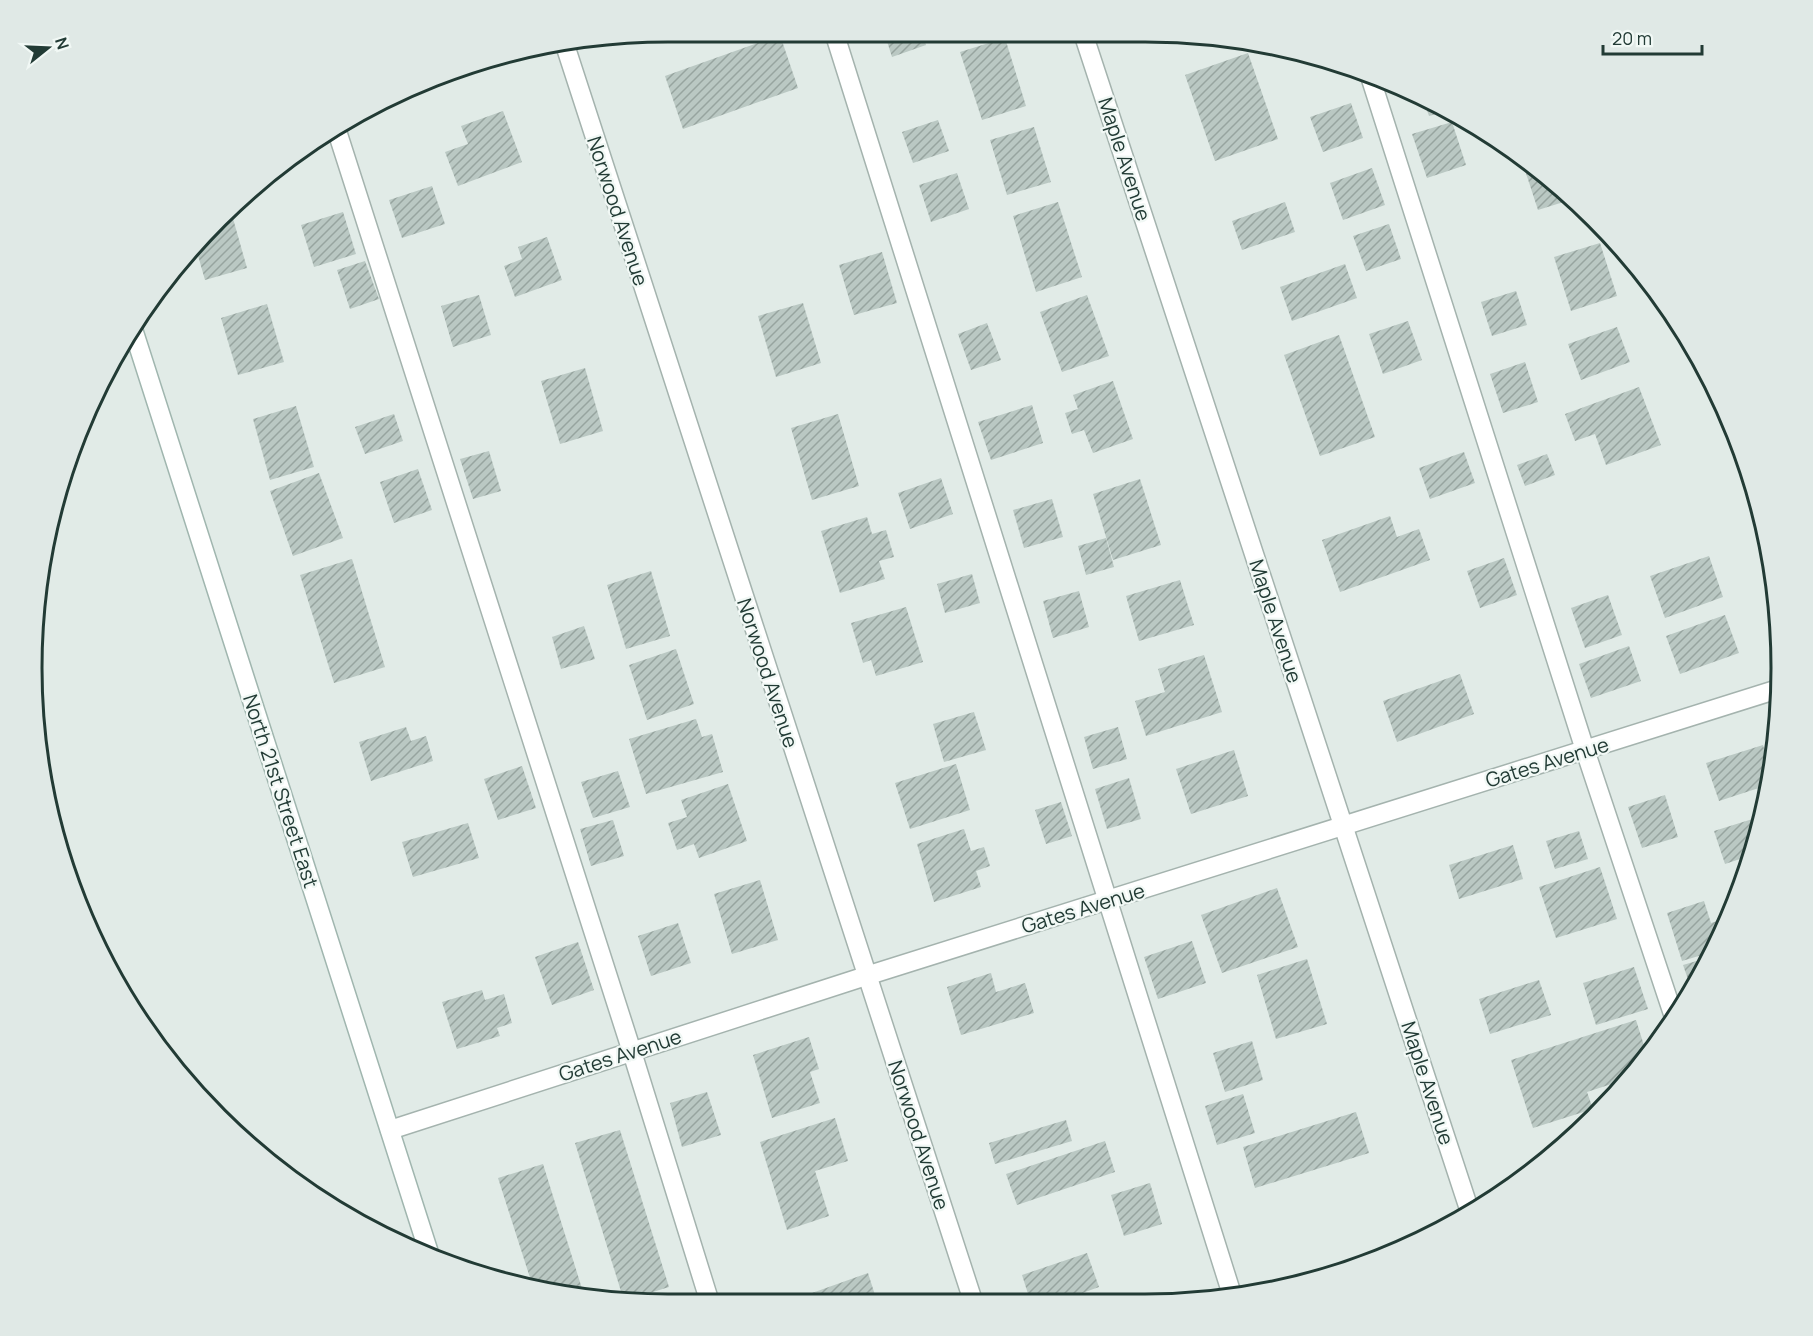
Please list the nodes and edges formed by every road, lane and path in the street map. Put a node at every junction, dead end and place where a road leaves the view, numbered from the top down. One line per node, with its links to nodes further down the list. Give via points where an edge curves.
1 (837, 42): 10 (street)
2 (1086, 42): 9 (street, Maple Avenue)
3 (567, 50): 11 (street, Norwood Avenue)
4 (1373, 85): 8 (street)
5 (339, 136): 13 (street)
6 (136, 339): 14 (street, North 21st Street East)
7 (1770, 691): 8 (street, Gates Avenue)
8 (1585, 750): 9 (street, Gates Avenue); 12 (street)
9 (1343, 826): 10 (street, Gates Avenue); 15 (street, Maple Avenue)
10 (1107, 900): 11 (street, Gates Avenue); 17 (street)
11 (866, 976): 13 (street, Gates Avenue); 19 (street, Norwood Avenue)
12 (1671, 1007)
13 (632, 1052): 14 (street, Gates Avenue); 18 (street)
14 (390, 1130): 16 (street, North 21st Street East)
15 (1467, 1204)
16 (427, 1245)
17 (1230, 1288)
18 (707, 1294)
19 (971, 1294)

